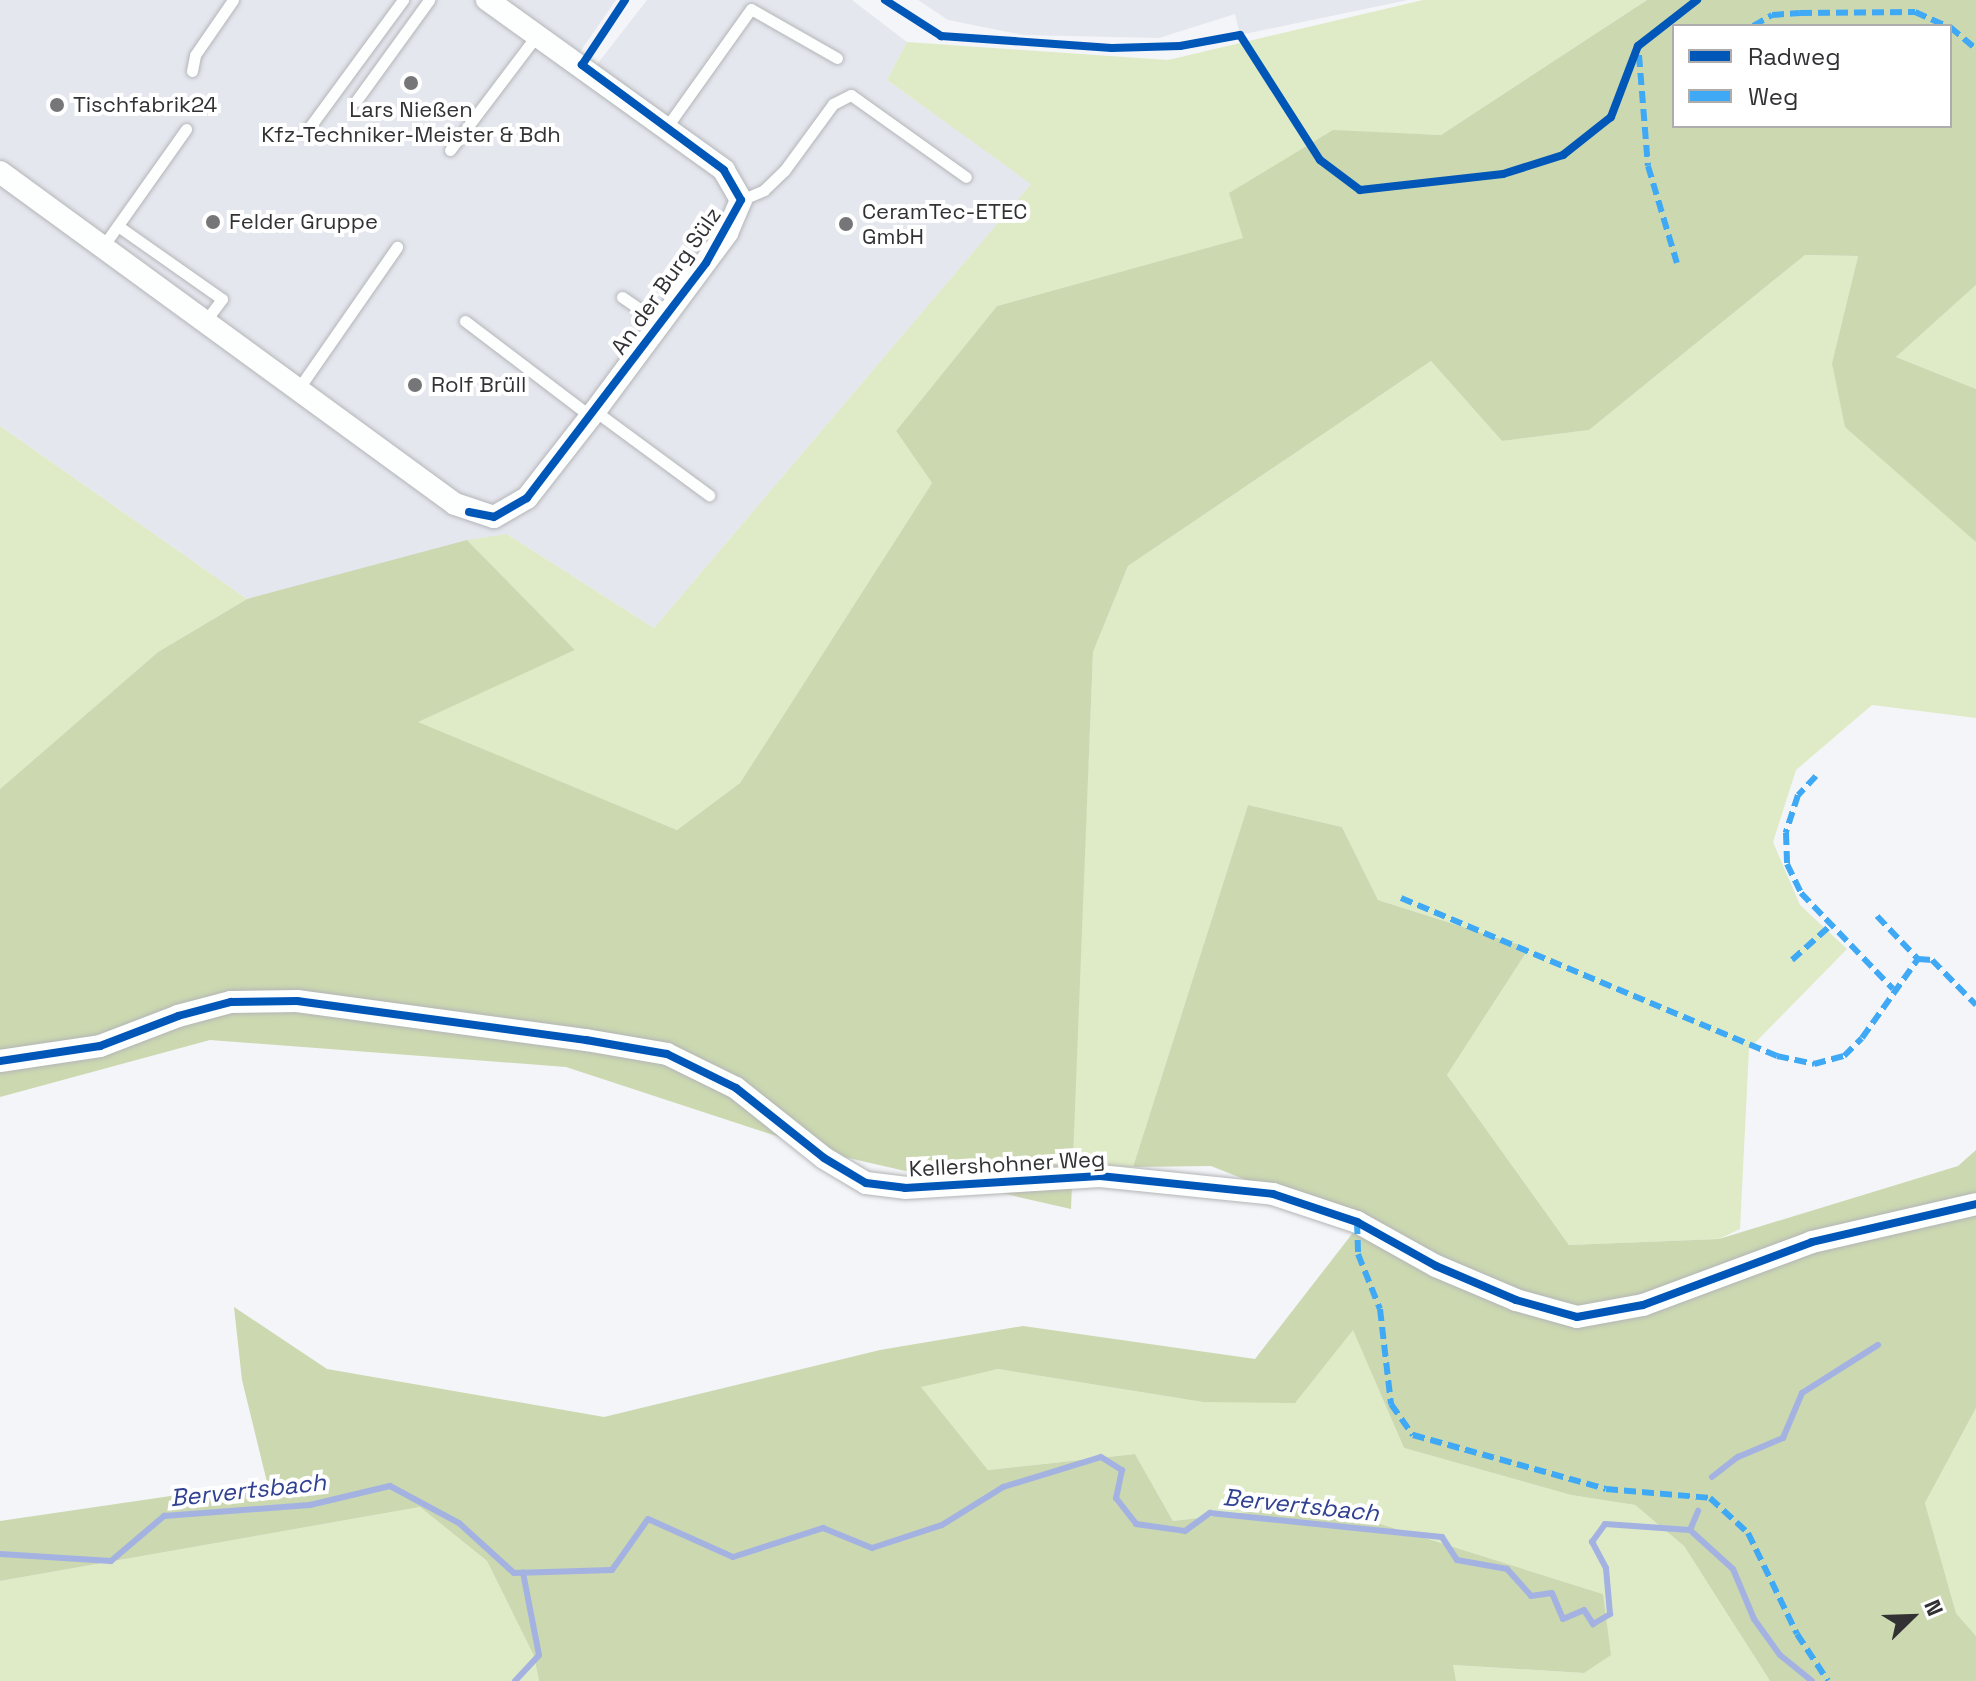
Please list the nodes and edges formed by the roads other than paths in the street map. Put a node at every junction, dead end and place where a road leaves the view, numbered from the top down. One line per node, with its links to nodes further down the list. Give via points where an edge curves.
1 (233, 0): 7 (lane, via 195,55)
2 (403, 0): 11 (lane)
3 (429, 0): 8 (lane)
4 (487, 0): 5 (street, An der Burg Sülz)
5 (538, 35): 9 (street, An der Burg Sülz); 12 (lane)
6 (837, 58): 9 (lane, via 751,9)
7 (192, 71)
8 (356, 101)
9 (666, 128): 15 (street, An der Burg Sülz, via 724,170)
10 (186, 129): 16 (lane)
11 (306, 132)
12 (450, 150)
13 (0, 172): 17 (street, An der Burg Sülz)
14 (966, 177): 15 (lane, via 851,95 833,104 784,171 764,190)
15 (741, 200): 22 (street, An der Burg Sülz, via 727,233)
16 (118, 226): 17 (lane); 20 (lane, via 222,299)
17 (104, 245): 20 (street, An der Burg Sülz)
18 (397, 247): 23 (lane)
19 (622, 297): 22 (lane)
20 (206, 320): 23 (street, An der Burg Sülz)
21 (465, 321): 24 (lane)
22 (660, 323): 24 (street, An der Burg Sülz)
23 (299, 388): 24 (street, An der Burg Sülz, via 455,504 494,517 527,498)
24 (593, 414): 25 (lane)
25 (709, 495)
26 (0, 1061): 27 (street, Kellershohner Weg, via 100,1046 231,1002 297,1001 586,1040 667,1054 736,1088 824,1158 866,1183 905,1188 1100,1176 1273,1194 1357,1222 1436,1266 1516,1300 1577,1317 1643,1305 1812,1242)
27 (1976, 1204)

